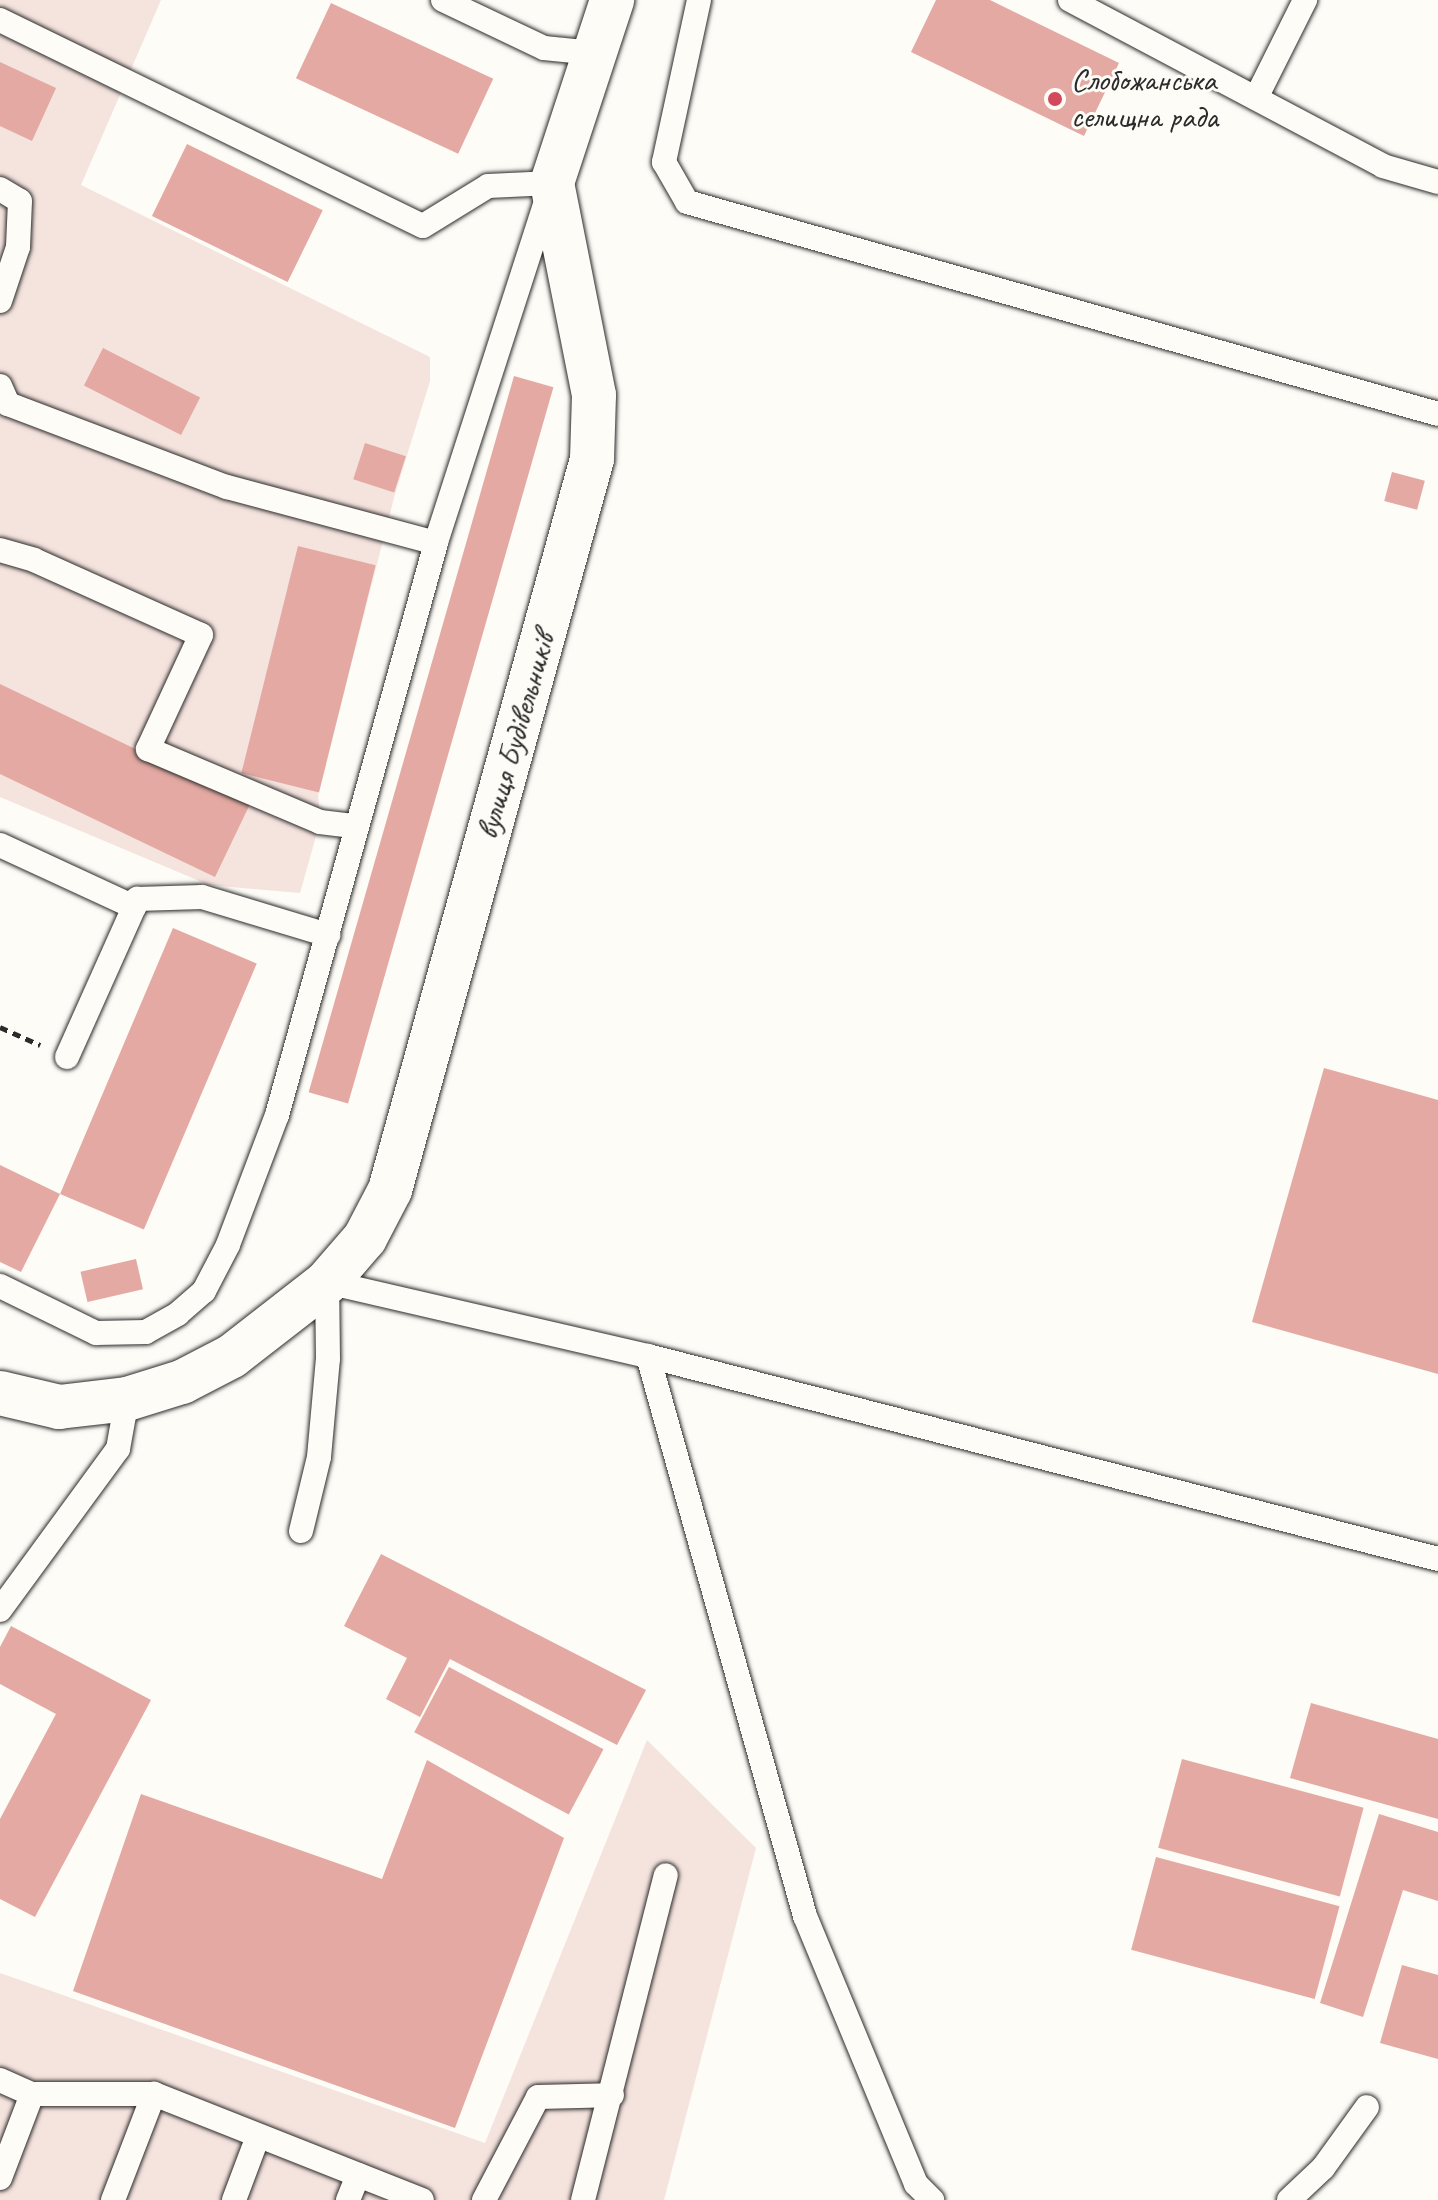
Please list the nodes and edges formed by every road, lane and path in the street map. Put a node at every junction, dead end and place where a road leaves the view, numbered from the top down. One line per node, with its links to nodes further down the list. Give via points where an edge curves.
1 (443, 0): 7 (lane, via 544,48)
2 (612, 0): 7 (street, вулиця Будівельників)
3 (699, 0): 14 (lane, via 664,162 687,202)
4 (1070, 0): 8 (lane)
5 (1305, 0): 8 (lane)
6 (0, 20): 10 (lane, via 423,226 488,186)
7 (594, 53): 10 (street, вулиця Будівельників)
8 (1256, 98): 9 (lane, via 1383,166)
9 (1438, 182)
10 (552, 183): 15 (lane); 23 (street, вулиця Будівельників, via 594,395 592,459 390,1190 365,1238)
11 (0, 189): 12 (lane, via 20,201 18,247)
12 (0, 301)
13 (3, 403): 15 (lane, via 227,487)
14 (1438, 414)
15 (436, 543): 17 (lane)
16 (0, 550): 17 (lane, via 34,560 201,635 148,749 320,822)
17 (355, 826): 20 (lane)
18 (0, 845): 19 (lane)
19 (134, 907): 20 (lane, via 137,899 202,897); 22 (lane)
20 (328, 935): 24 (lane, via 277,1115 204,1291 146,1332 117,1335 77,1326)
21 (0, 1027): 22 (path)
22 (67, 1057)
23 (327, 1282): 25 (lane); 27 (street, вулиця Будівельників, via 232,1356 182,1382); 28 (lane, via 328,1359 319,1457)
24 (0, 1286)
25 (648, 1356): 29 (lane); 46 (lane, via 805,1916 916,2184)
26 (0, 1393): 27 (street, вулиця Будівельників, via 59,1407)
27 (127, 1399): 30 (lane, via 118,1449)
28 (301, 1531)
29 (1438, 1559)
30 (0, 1610)
31 (666, 1875): 35 (lane)
32 (0, 2080): 33 (lane)
33 (32, 2094): 34 (lane); 39 (lane)
34 (154, 2094): 37 (lane); 40 (lane)
35 (612, 2095): 44 (lane, via 538,2097); 45 (lane)
36 (1367, 2107): 47 (lane, via 1323,2168)
37 (258, 2136): 38 (lane); 41 (lane)
38 (358, 2175): 42 (lane); 43 (lane)
39 (0, 2178)
40 (113, 2200)
41 (234, 2200)
42 (348, 2200)
43 (422, 2200)
44 (484, 2200)
45 (583, 2200)
46 (932, 2200)
47 (1289, 2200)

